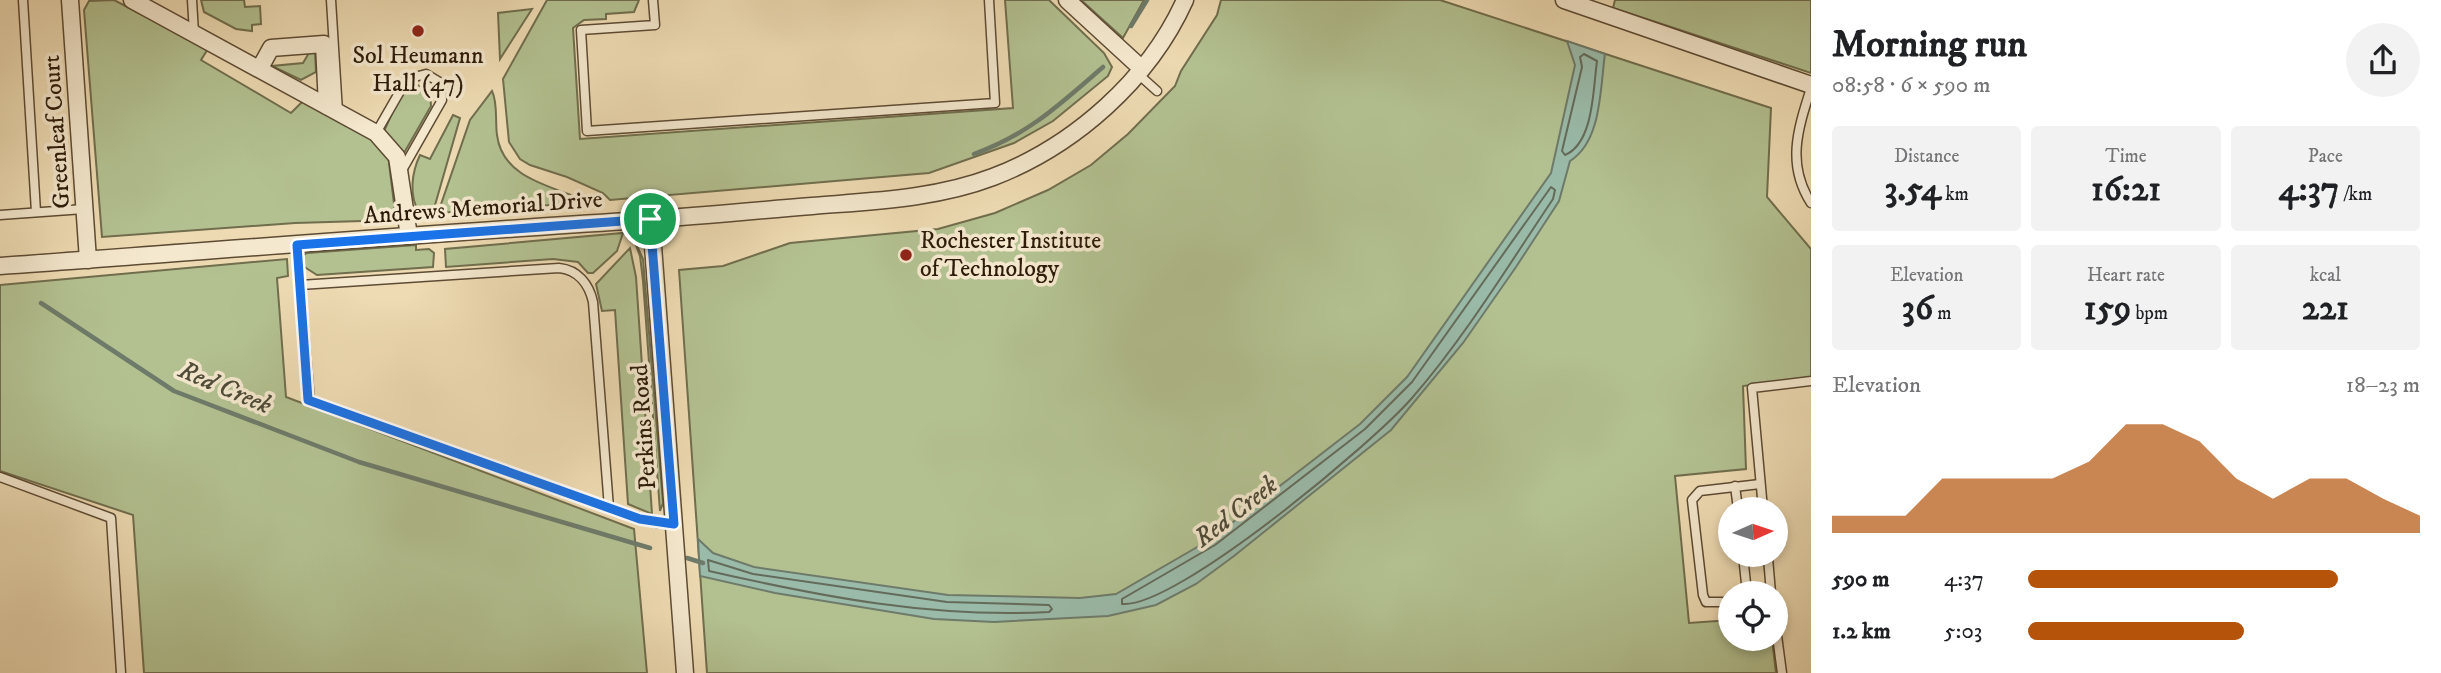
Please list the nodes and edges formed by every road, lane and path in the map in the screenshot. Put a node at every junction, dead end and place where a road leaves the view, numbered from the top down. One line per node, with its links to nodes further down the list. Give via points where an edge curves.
1 (23, 0): 22 (lane)
2 (70, 0): 21 (street, Greenleaf Court)
3 (131, 0): 11 (street)
4 (192, 0): 12 (lane)
5 (331, 0): 17 (lane)
6 (653, 0): 7 (lane, via 655,25 581,30 587,131 995,103)
7 (989, 0)
8 (1067, 0): 14 (street)
9 (1185, 0): 14 (street, Andrews Memorial Drive)
10 (1564, 0): 15 (street)
11 (149, 5): 12 (street)
12 (194, 33): 13 (street)
13 (260, 68): 17 (street); 17 (street, via 271,48 324,44)
14 (1139, 70): 16 (lane); 24 (street, Andrews Memorial Drive, via 1102,110 1065,139 1016,167 965,187 899,199)
15 (1811, 86): 20 (lane, via 1795,154 1797,172)
16 (1157, 91)
17 (332, 109): 18 (street)
18 (376, 133): 19 (street, via 390,146); 19 (lane, via 407,79 420,74 441,83 442,100)
19 (401, 172): 25 (street)
20 (1811, 203)
21 (85, 209): 22 (lane); 27 (street, Greenleaf Court)
22 (36, 212): 23 (lane)
23 (0, 215)
24 (650, 219): 25 (street, Andrews Memorial Drive); 37 (street, Perkins Road)
25 (409, 236): 26 (street, Andrews Memorial Drive)
26 (297, 245): 27 (street, Andrews Memorial Drive); 29 (lane)
27 (88, 260): 28 (street, Andrews Memorial Drive)
28 (0, 267)
29 (300, 285): 36 (lane, via 310,402); 36 (lane, via 559,268 572,271 589,287 593,302)
30 (1811, 381): 32 (lane, via 1752,388)
31 (0, 477): 40 (lane, via 111,518)
32 (1760, 484): 33 (lane); 35 (lane)
33 (1735, 486): 34 (lane); 38 (lane, via 1700,491 1692,500 1703,595 1706,602)
34 (1736, 497)
35 (1762, 497)
36 (609, 508): 37 (lane)
37 (674, 524): 41 (street, Perkins Road)
38 (1718, 603)
39 (1779, 651): 42 (lane)
40 (121, 673)
41 (685, 673)
42 (1782, 673)

